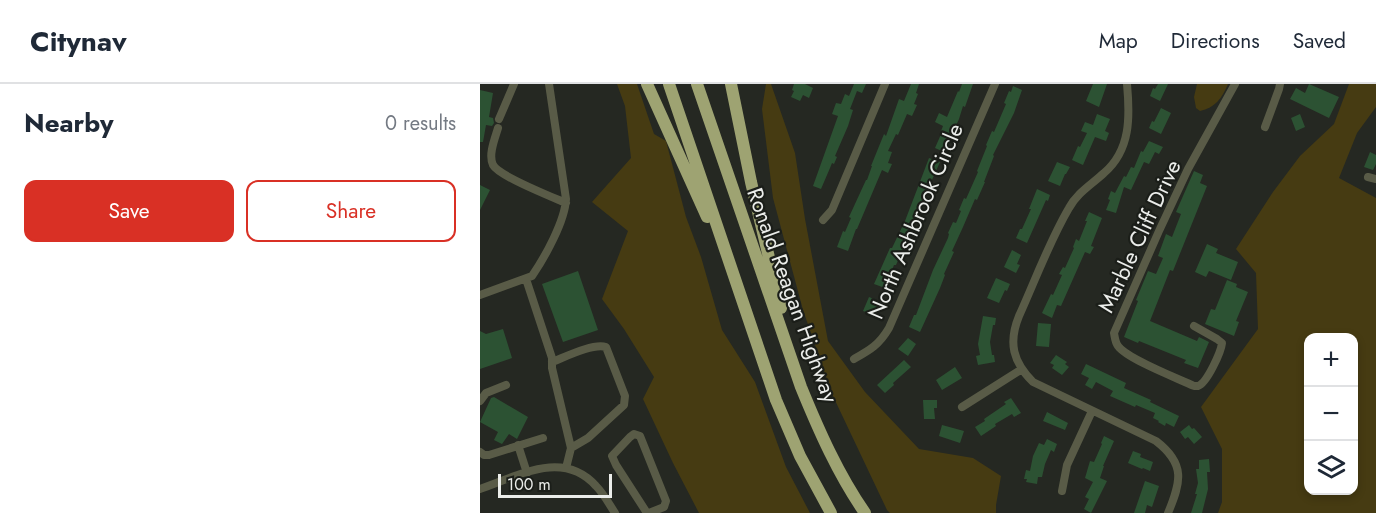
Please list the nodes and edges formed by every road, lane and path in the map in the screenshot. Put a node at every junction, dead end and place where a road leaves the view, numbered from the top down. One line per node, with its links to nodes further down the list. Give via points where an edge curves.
1 (514, 84): 13 (street, via 498,123 493,165 509,177)
2 (549, 84): 13 (street)
3 (647, 84): 16 (highway)
4 (669, 84): 16 (highway, Ronald Reagan Highway)
5 (697, 84): 21 (highway, Ronald Reagan Highway)
6 (731, 84): 21 (highway)
7 (885, 84): 14 (street, via 832,210)
8 (995, 84): 19 (street, North Ashbrook Circle, via 889,328 876,346)
9 (1127, 84): 22 (street, via 1129,123 1115,162 1070,206 1015,327 1014,352)
10 (1235, 84): 18 (street, Marble Cliff Drive, via 1173,200 1114,333 1116,345 1126,354 1198,386 1208,375 1222,343)
11 (1280, 84): 12 (street)
12 (1265, 127)
13 (566, 203): 15 (street, via 562,220 537,269)
14 (823, 220)
15 (526, 279): 17 (street); 20 (street)
16 (740, 294): 37 (highway, Ronald Reagan Highway, via 776,400)
17 (480, 295)
18 (1194, 326)
19 (854, 359)
20 (552, 363): 29 (street); 29 (street, via 606,347 625,396 624,405)
21 (794, 368): 38 (highway, Ronald Reagan Highway, via 839,471)
22 (1022, 369): 25 (street); 26 (street, via 1039,386)
23 (506, 385): 24 (street, via 486,393)
24 (480, 401)
25 (962, 407)
26 (1092, 411): 34 (street, via 1067,465); 39 (street, via 1156,441 1170,454 1177,468 1178,483)
27 (543, 438): 28 (street)
28 (518, 445): 30 (street, via 489,455); 32 (street)
29 (571, 448): 31 (street)
30 (480, 452)
31 (566, 468): 32 (street, via 540,468); 35 (street, via 590,479)
32 (527, 473): 33 (street)
33 (480, 489)
34 (1062, 491)
35 (615, 513)
36 (648, 513): 36 (street, via 664,507 666,501 640,436 634,434 612,456)
37 (831, 513)
38 (866, 513)
39 (1168, 513)

